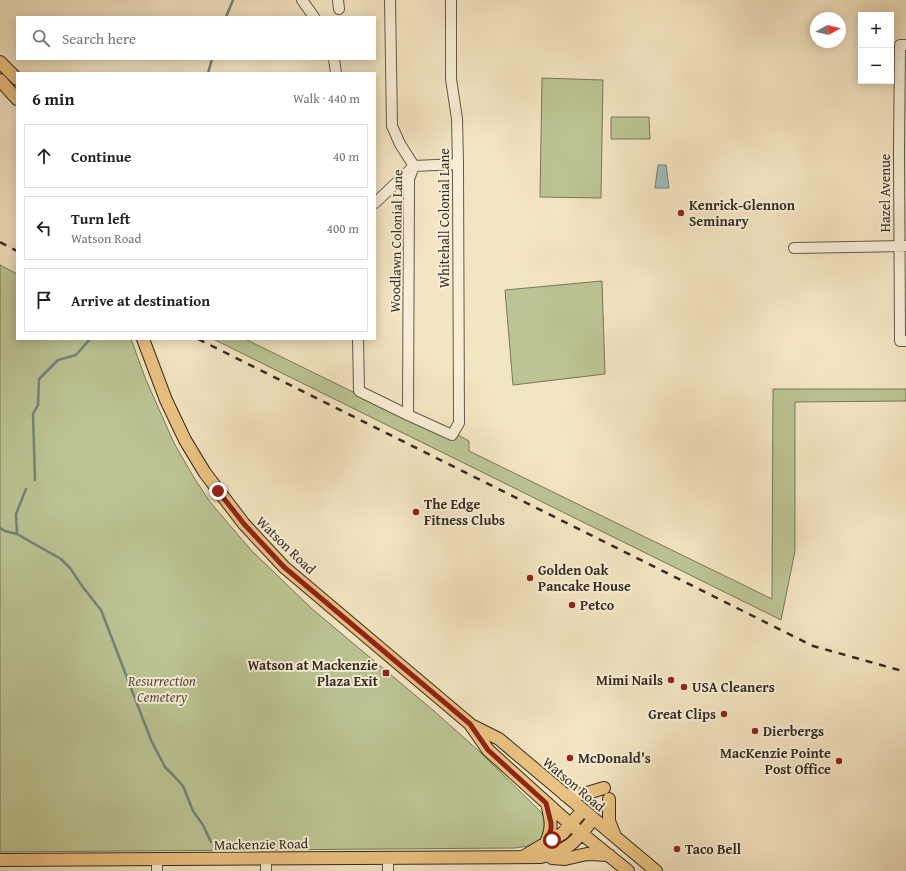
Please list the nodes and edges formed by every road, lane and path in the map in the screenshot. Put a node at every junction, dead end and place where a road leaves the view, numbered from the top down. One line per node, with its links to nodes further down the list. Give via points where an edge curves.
1 (302, 0): 4 (street)
2 (390, 0): 14 (street, Woodlawn Colonial Lane, via 392,126)
3 (451, 0): 13 (street, Whitehall Colonial Lane, via 451,79 457,120)
4 (313, 16)
5 (903, 45): 12 (street, Hazel Avenue)
6 (334, 60): 8 (street)
7 (0, 62): 9 (main road)
8 (336, 72)
9 (16, 78)
10 (0, 80): 11 (main road)
11 (16, 98)
12 (902, 148): 16 (street, Hazel Avenue)
13 (458, 164): 14 (street); 21 (street, Whitehall Colonial Lane, via 459,423 452,435)
14 (414, 166): 15 (street); 21 (street, Woodlawn Colonial Lane, via 408,179)
15 (376, 202)
16 (903, 246): 17 (street); 20 (street, Hazel Avenue)
17 (794, 248)
18 (143, 340): 22 (main road, Watson Road, via 166,400 185,440 244,524 284,567)
19 (358, 340): 21 (street, via 360,391)
20 (903, 341)
21 (408, 415)
22 (470, 724): 24 (main road, Watson Road, via 498,739); 26 (main road, Watson Road, via 488,750)
23 (604, 788): 24 (main road, via 584,794)
24 (565, 795): 27 (main road, Watson Road)
25 (609, 799): 31 (main road, via 609,821)
26 (546, 803): 29 (main road, Watson Road); 32 (main road, via 551,823)
27 (582, 811): 28 (main road, Watson Road); 29 (main road)
28 (593, 819): 30 (main road, Mackenzie Road); 31 (main road, Watson Road)
29 (571, 825): 30 (main road, Watson Road); 32 (main road)
30 (582, 833): 33 (main road, Watson Road); 37 (main road, Mackenzie Road, via 564,850)
31 (615, 838): 43 (main road, Watson Road)
32 (546, 843): 35 (main road)
33 (608, 855): 37 (main road); 42 (main road, Watson Road)
34 (388, 857): 35 (main road, Mackenzie Road); 36 (main road, Mackenzie Road); 41 (street)
35 (523, 857): 37 (main road, Mackenzie Road)
36 (266, 858): 39 (main road, Mackenzie Road); 40 (street)
37 (541, 858)
38 (0, 860): 39 (main road, Mackenzie Road)
39 (157, 865)
40 (266, 871)
41 (388, 871)
42 (628, 871)
43 (656, 871)

